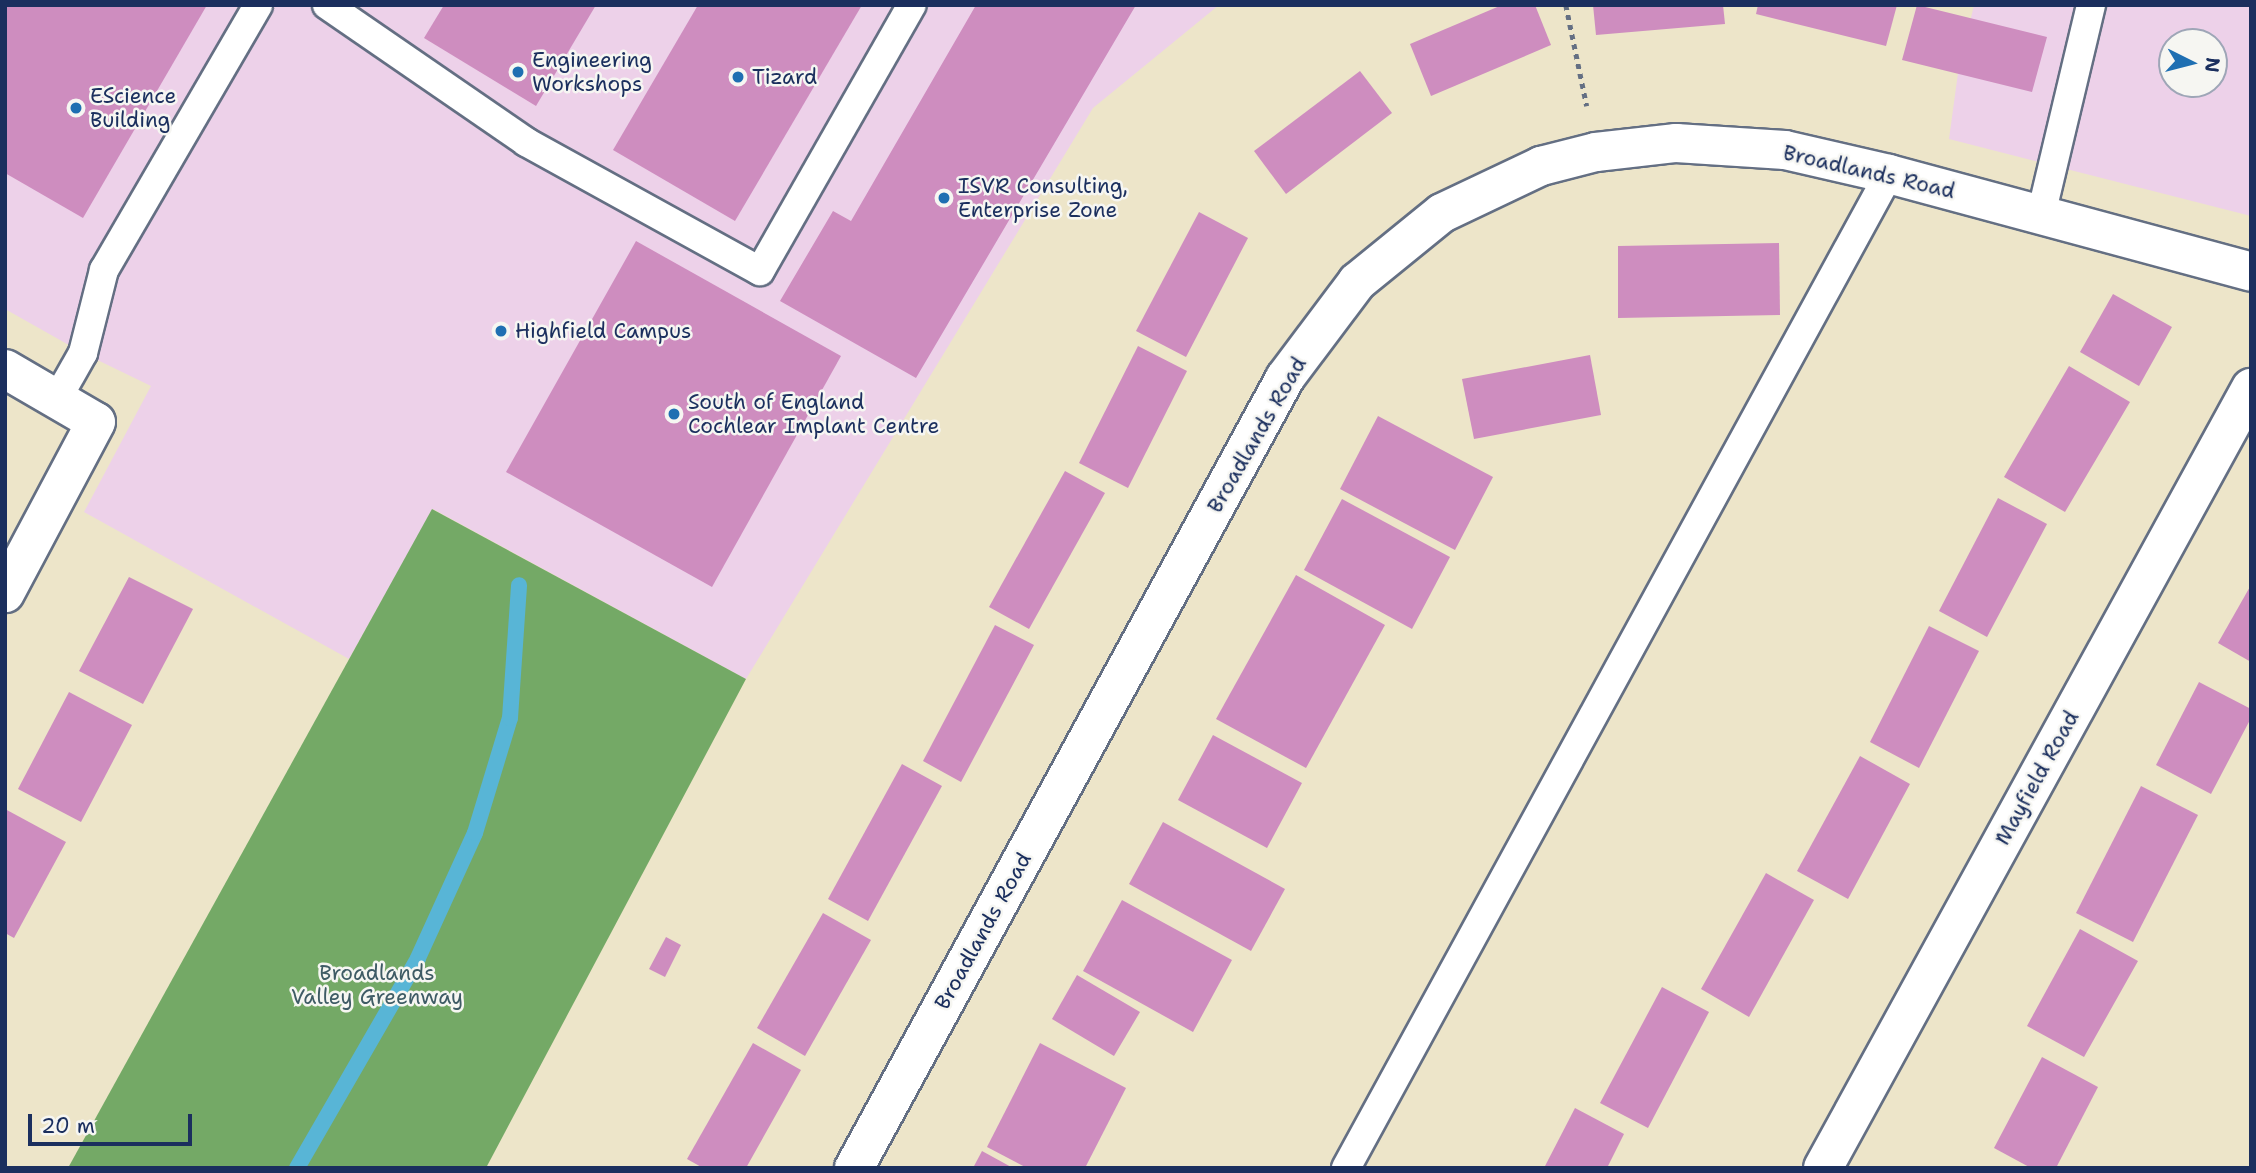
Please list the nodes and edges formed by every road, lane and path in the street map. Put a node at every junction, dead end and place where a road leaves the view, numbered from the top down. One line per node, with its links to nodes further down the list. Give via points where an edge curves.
1 (258, 5): 12 (lane, via 104,270 83,353)
2 (327, 5): 3 (lane, via 526,142 760,271)
3 (912, 5)
4 (1566, 5): 6 (path)
5 (2091, 5): 8 (lane)
6 (1596, 152): 7 (street, Broadlands Road, via 1675,143 1785,150); 14 (street, Broadlands Road, via 1541,166 1441,214 1357,282 1285,378)
7 (1889, 174): 8 (street, Broadlands Road); 15 (lane)
8 (2041, 215): 9 (street, Broadlands Road)
9 (2251, 272)
10 (5, 369): 12 (street)
11 (2251, 388): 16 (street, Mayfield Road)
12 (57, 399): 13 (street, via 96,422)
13 (5, 593)
14 (854, 1168)
15 (1346, 1168)
16 (1823, 1168)

